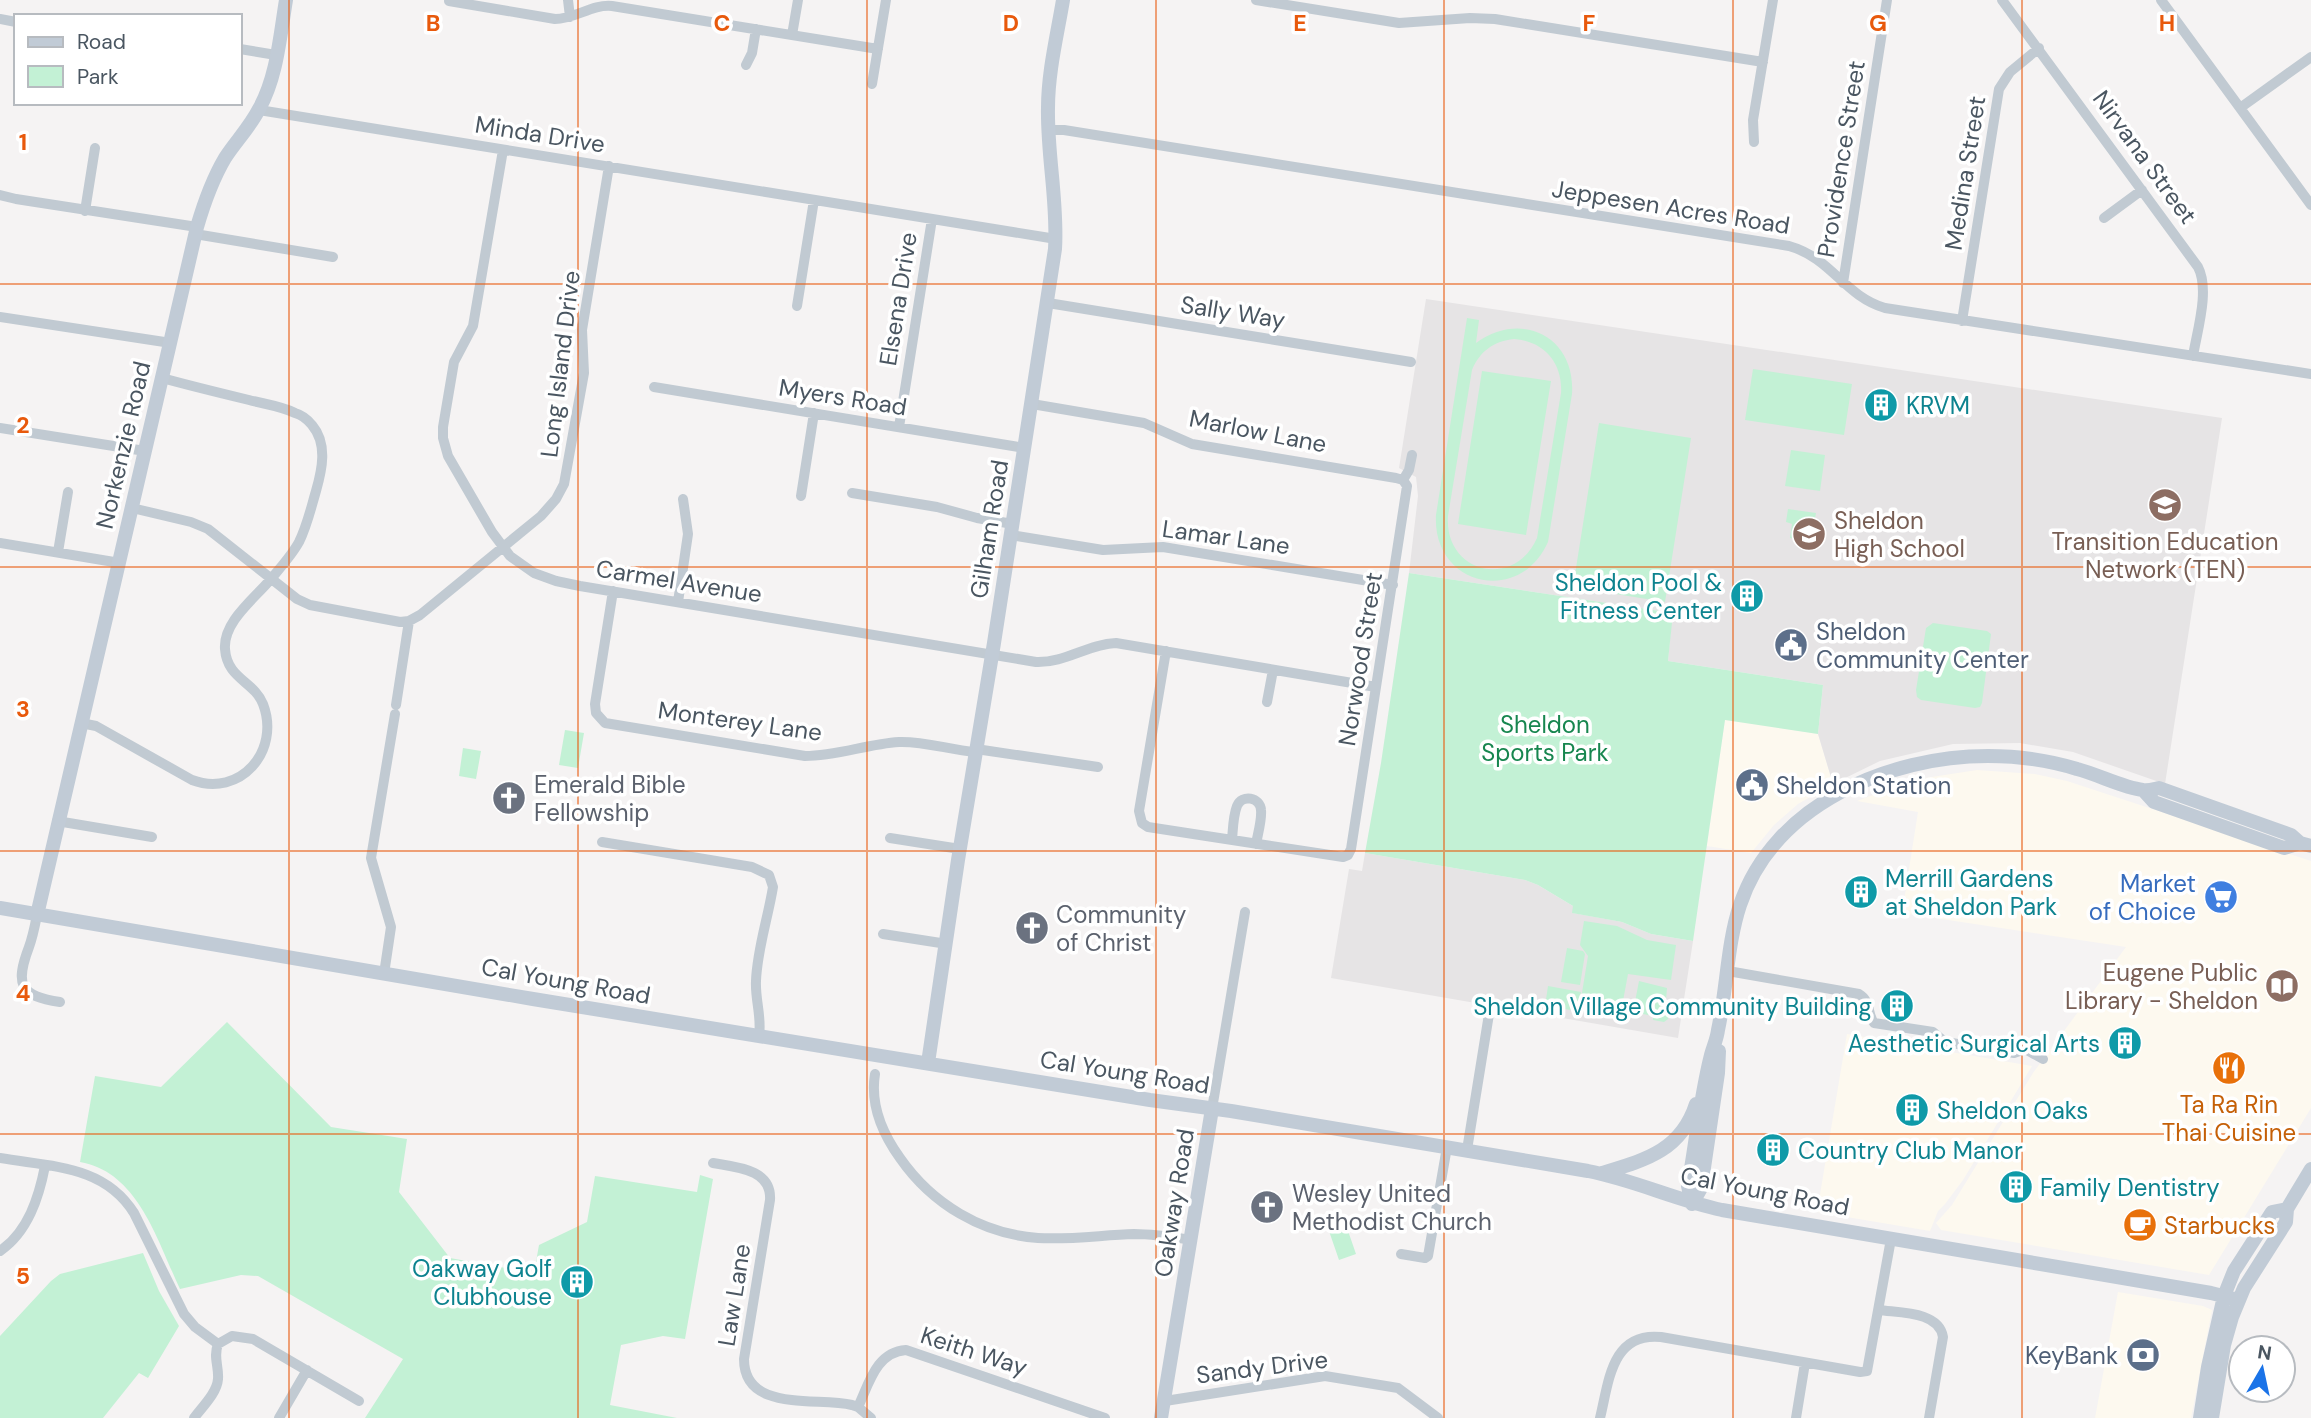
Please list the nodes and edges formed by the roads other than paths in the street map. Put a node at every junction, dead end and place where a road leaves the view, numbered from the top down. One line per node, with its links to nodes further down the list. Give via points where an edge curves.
1 (286, 0): 21 (street, Norkenzie Road)
2 (568, 0): 15 (street)
3 (658, 0): 14 (street)
4 (797, 0): 17 (street)
5 (886, 0): 20 (street)
6 (1063, 0): 28 (street, Gilham Road, via 1049,87)
7 (1256, 0): 13 (street)
8 (1773, 0): 23 (street)
9 (1887, 0): 43 (street, Providence Street)
10 (2002, 0): 18 (street, Nirvana Street)
11 (2161, 0): 26 (street)
12 (449, 1): 15 (street, via 548,18)
13 (1286, 2): 23 (street, via 1399,23 1495,19)
14 (656, 13): 15 (street, via 607,6); 16 (street)
15 (570, 17)
16 (756, 29): 17 (street); 24 (street)
17 (792, 35): 20 (street)
18 (2039, 48): 33 (street, Nirvana Street); 47 (street, Medina Street, via 2010,72 1999,89)
19 (242, 49): 21 (street)
20 (877, 49): 25 (street)
21 (276, 55): 27 (street, Norkenzie Road)
22 (2311, 57): 26 (street)
23 (1763, 62): 29 (street)
24 (746, 65)
25 (872, 84)
26 (2240, 108): 36 (street)
27 (259, 110): 31 (street, Minda Drive); 40 (street, Norkenzie Road, via 225,158)
28 (1048, 130): 41 (street, Gilham Road); 43 (street, Jeppesen Acres Road, via 1788,246 1816,258)
29 (1754, 142)
30 (95, 148): 37 (street)
31 (503, 150): 32 (street, Minda Drive); 69 (street, Carmel Avenue, via 473,326 454,362 442,432 448,456)
32 (609, 166): 35 (street, Minda Drive); 69 (street, Long Island Drive, via 582,330 584,373 566,477 546,511)
33 (2142, 190): 38 (street); 49 (street, Nirvana Street, via 2202,276)
34 (0, 195): 37 (street)
35 (814, 200): 39 (street, Minda Drive); 45 (street)
36 (2311, 205)
37 (85, 211): 40 (street)
38 (2104, 218)
39 (932, 219): 41 (street, Minda Drive); 56 (street, Elsena Drive)
40 (196, 231): 42 (street); 48 (street, Norkenzie Road)
41 (1056, 239): 44 (street, Gilham Road)
42 (333, 257)
43 (1843, 283): 47 (street, Jeppesen Acres Road, via 1882,308)
44 (1048, 303): 50 (street, Sally Way); 54 (street, Gilham Road)
45 (797, 306)
46 (0, 317): 48 (street)
47 (1962, 321): 49 (street, Jeppesen Acres Road)
48 (171, 343): 52 (street, Norkenzie Road)
49 (2193, 356): 51 (street, Jeppesen Acres Road)
50 (1411, 362)
51 (2311, 374)
52 (162, 379): 59 (street, Norkenzie Road); 72 (street, via 294,412 314,427 323,457 319,481 302,536)
53 (654, 387): 55 (street, Myers Road)
54 (1032, 404): 58 (street, Gilham Road); 61 (street, Marlow Lane, via 1147,423 1192,444)
55 (814, 413): 56 (street, Myers Road); 64 (street)
56 (899, 427): 58 (street, Myers Road)
57 (0, 428): 59 (street)
58 (1025, 448): 67 (street, Gilham Road)
59 (145, 450): 66 (street, Norkenzie Road)
60 (1412, 455): 61 (street, via 1409,470)
61 (1399, 479): 73 (street, Norwood Street, via 1408,491)
62 (68, 492): 70 (street)
63 (852, 493): 67 (street, Lamar Lane, via 937,507)
64 (801, 496)
65 (683, 499): 75 (street, via 688,534)
66 (132, 508): 71 (street, Norkenzie Road); 72 (street, via 208,529)
67 (1012, 529): 73 (street, Lamar Lane, via 1103,550 1163,547); 78 (street, Gilham Road)
68 (0, 543): 70 (street)
69 (502, 547): 74 (street, Carmel Avenue, via 544,577); 76 (street, Long Island Drive)
70 (58, 552): 71 (street)
71 (120, 563): 82 (street, Norkenzie Road)
72 (271, 579): 76 (street, via 317,608); 82 (street, via 232,624 225,643 229,667 257,695 266,716 262,752 242,776 217,785 197,782 100,728)
73 (1392, 585): 80 (street, Norwood Street)
74 (613, 592): 75 (street, Carmel Avenue); 83 (street, Monterey Lane, via 595,704 598,717 609,724 792,754 830,755 908,742)
75 (678, 601): 78 (street, Carmel Avenue)
76 (409, 621): 99 (street, via 371,858 392,930)
77 (1166, 652): 78 (street, Carmel Avenue, via 1112,643 1048,662); 79 (street, Carmel Avenue); 88 (street, via 1140,821 1146,826)
78 (992, 653): 83 (street, Gilham Road)
79 (1273, 670): 80 (street, Carmel Avenue); 81 (street)
80 (1376, 687): 90 (street, Norwood Street, via 1350,853 1343,857)
81 (1267, 702)
82 (81, 723): 85 (street, Norkenzie Road)
83 (976, 751): 84 (street, Monterey Lane); 92 (street, Gilham Road)
84 (1098, 767)
85 (57, 821): 86 (street); 95 (street, Norkenzie Road)
86 (152, 837)
87 (890, 838): 92 (street)
88 (1232, 840): 90 (street); 90 (street, via 1238,804 1252,799 1261,811)
89 (602, 842): 103 (street, via 752,867 769,875 773,887 756,977)
90 (1256, 844)
91 (2305, 845): 98 (street, via 2291,835 2158,788 2144,791 2056,763 2007,757 1921,764 1860,784 1825,802 1779,839 1753,875 1740,905)
92 (960, 849): 97 (street, Gilham Road)
93 (0, 908): 95 (street, Cal Young Road)
94 (1245, 912): 108 (street, Oakway Road)
95 (37, 915): 99 (street, Cal Young Road); 101 (street, via 22,964 22,981 35,997)
96 (883, 934): 97 (street)
97 (947, 944): 106 (street, Gilham Road)
98 (1728, 971): 102 (street); 105 (street, via 1859,993 1868,1003 1874,1023 1933,1032 1947,1042 2012,1053 2025,1049)
99 (384, 974): 103 (street, Cal Young Road)
100 (1488, 1001): 110 (street)
101 (60, 1002)
102 (1718, 1032): 104 (street); 116 (street, via 1716,1091 1700,1188)
103 (759, 1036): 106 (street, Cal Young Road)
104 (1710, 1056): 115 (street, via 1695,1107 1676,1139 1652,1156); 116 (street, via 1688,1186)
105 (2043, 1059)
106 (928, 1063): 108 (street, Cal Young Road)
107 (875, 1074): 119 (street, via 880,1124 897,1155 931,1194 966,1217 1036,1238 1144,1234)
108 (1212, 1109): 109 (street, Cal Young Road); 119 (street, Oakway Road)
109 (1447, 1147): 110 (street, Cal Young Road); 121 (street, via 1428,1256)
110 (1467, 1150): 115 (street, Cal Young Road)
111 (0, 1158): 113 (street)
112 (713, 1164): 130 (street, Law Lane, via 757,1174 770,1190 744,1359 747,1378 765,1395)
113 (45, 1166): 120 (street, via 33,1209 15,1238); 125 (street, via 91,1175 121,1195 184,1314)
114 (2311, 1169): 117 (street)
115 (1602, 1173): 116 (street, Cal Young Road)
116 (1692, 1204): 118 (street, Cal Young Road)
117 (2287, 1209): 122 (street, via 2272,1212 2234,1271); 123 (street, via 2286,1222)
118 (1891, 1239): 122 (street, Cal Young Road); 124 (street)
119 (1192, 1240): 129 (street, Oakway Road)
120 (0, 1251)
121 (1401, 1254)
122 (2224, 1296): 123 (street, Cal Young Road); 140 (street)
123 (2239, 1300): 141 (street, via 2224,1345)
124 (1879, 1310): 126 (street, via 1867,1371); 139 (street, via 1928,1318 1941,1328)
125 (218, 1344): 127 (street, via 232,1336 247,1337); 131 (street, via 217,1384)
126 (1805, 1363): 137 (street, via 1656,1336 1626,1339); 138 (street)
127 (307, 1370): 128 (street); 132 (street)
128 (359, 1401)
129 (1165, 1401): 135 (street, Oakway Road); 136 (street, Sandy Drive, via 1325,1376 1398,1388)
130 (858, 1407): 133 (street, Law Lane); 134 (street, Keith Way, via 880,1361 906,1350)
131 (194, 1418)
132 (279, 1418)
133 (872, 1418)
134 (1104, 1418)
135 (1161, 1418)
136 (1438, 1418)
137 (1600, 1418)
138 (1796, 1418)
139 (1929, 1418)
140 (2200, 1418)
141 (2212, 1418)

